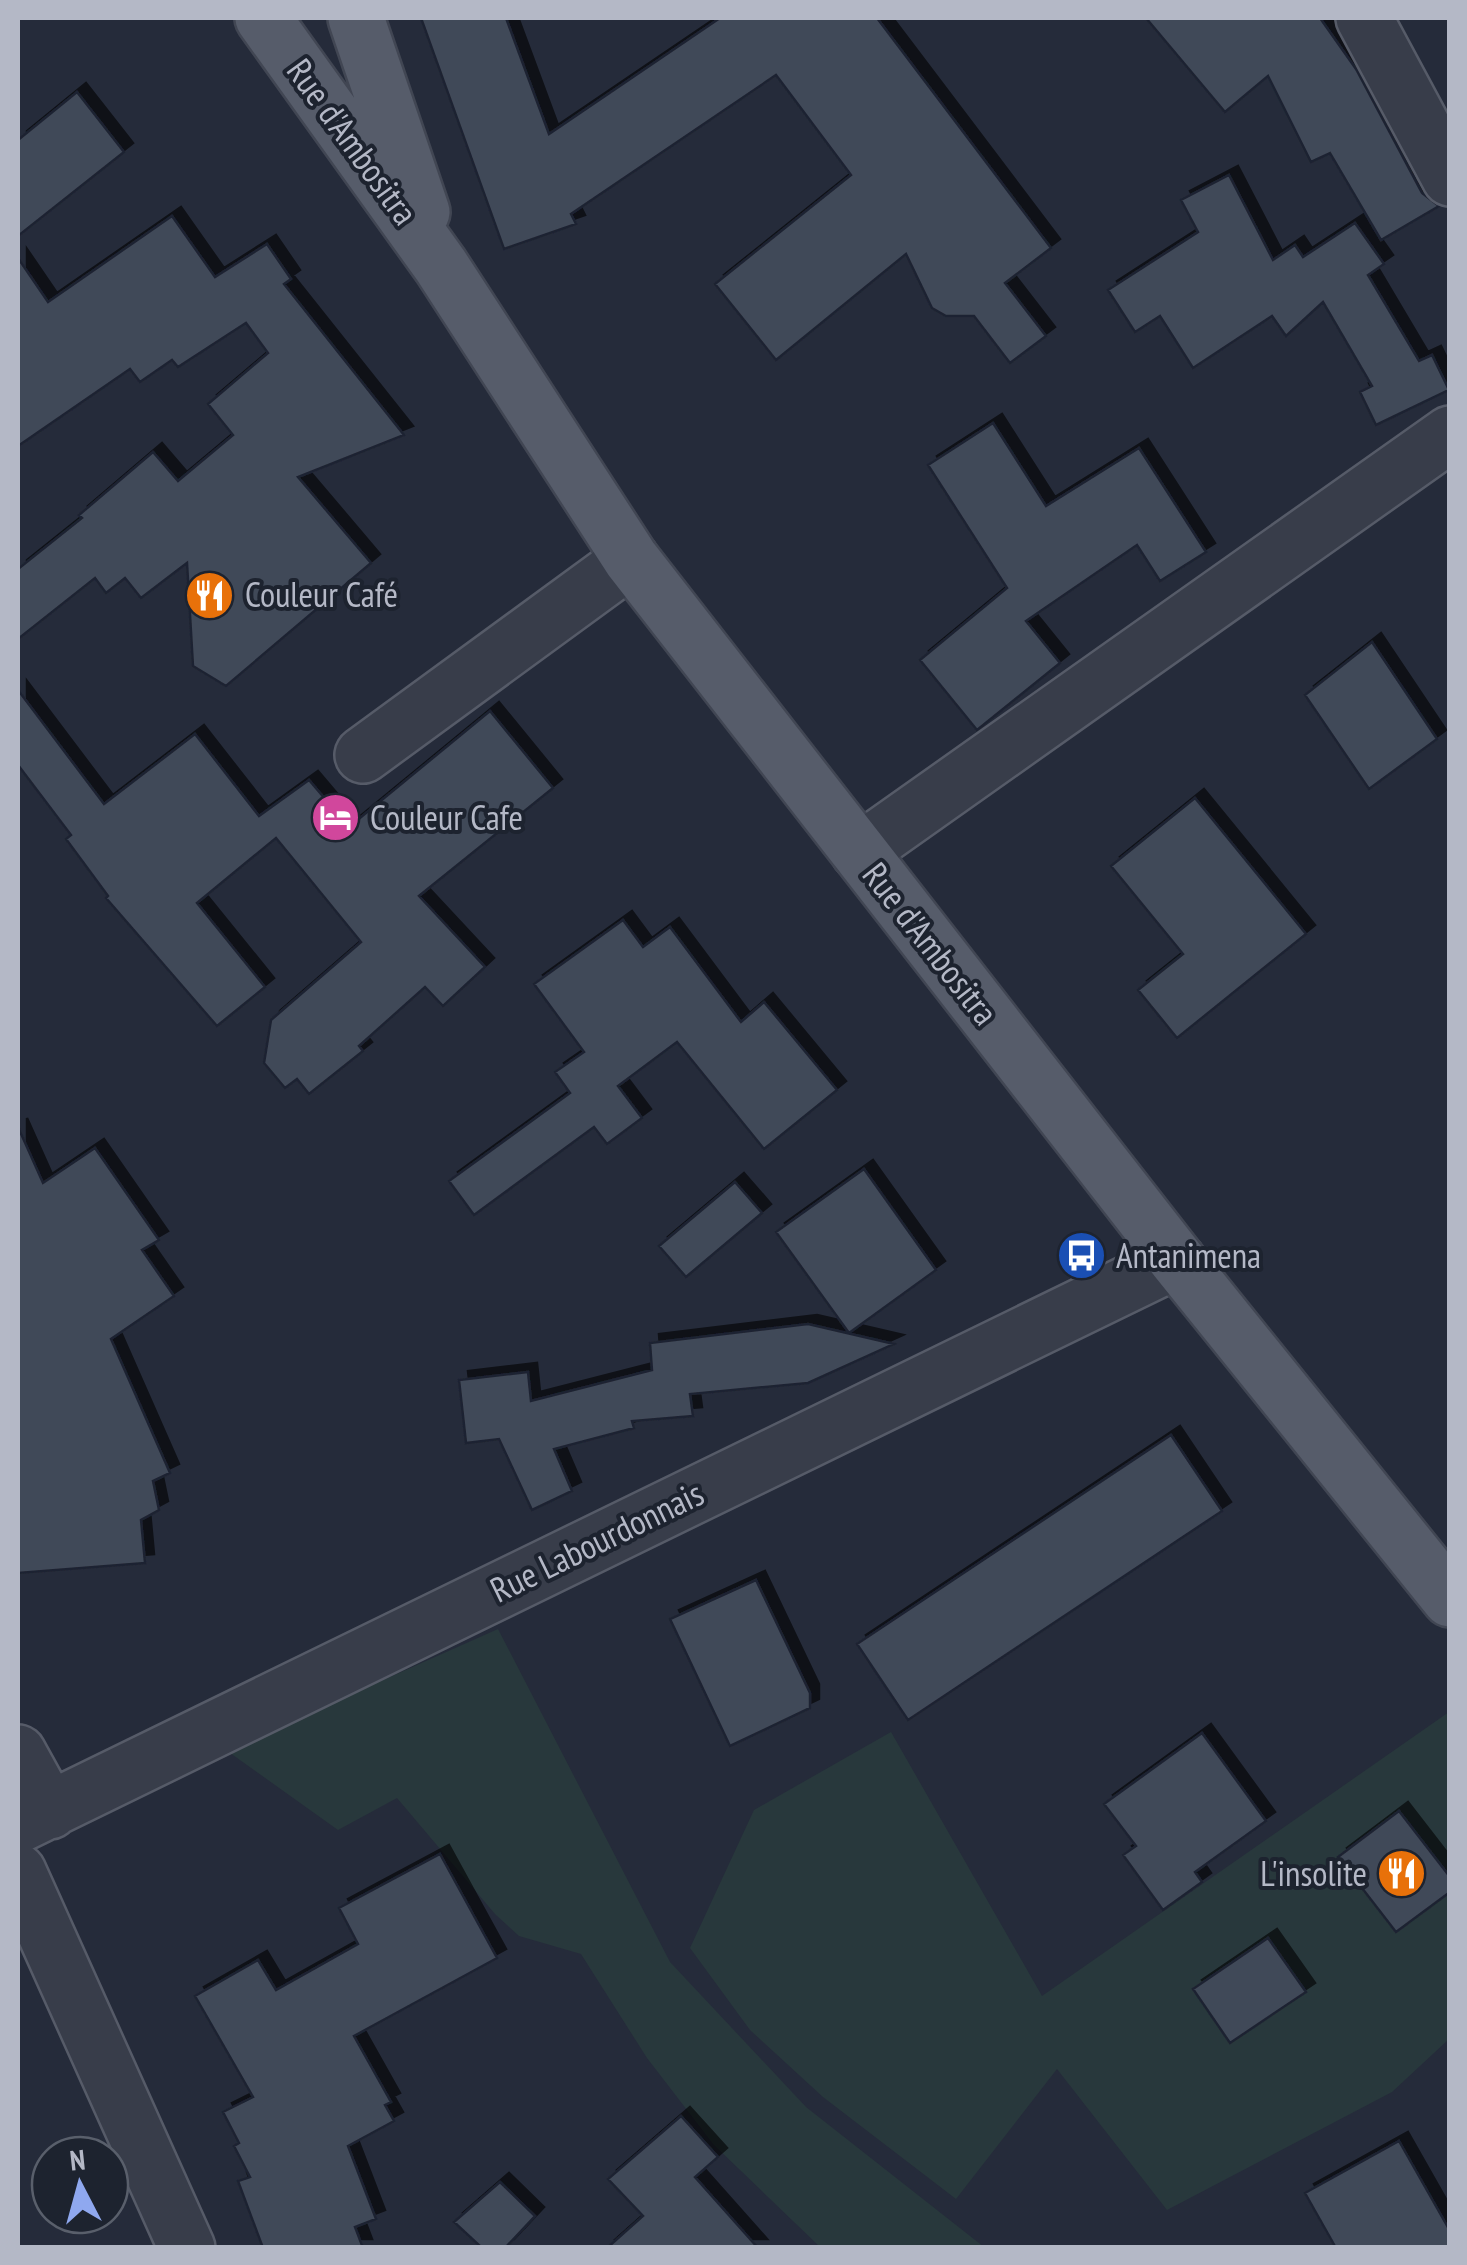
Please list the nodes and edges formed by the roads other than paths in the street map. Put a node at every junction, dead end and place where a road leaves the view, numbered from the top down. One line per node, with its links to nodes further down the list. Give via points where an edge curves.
1 (263, 18): 5 (main road, Rue d'Ambositra)
2 (356, 18): 5 (main road, Rue d'Ambositra)
3 (1364, 18): 4 (street)
4 (1450, 178)
5 (441, 266): 7 (main road, Rue d'Ambositra)
6 (1450, 434): 9 (street)
7 (631, 559): 8 (street); 9 (main road, Rue d'Ambositra)
8 (363, 755)
9 (859, 852): 10 (main road, Rue d'Ambositra)
10 (1178, 1260): 11 (main road, Rue d'Ambositra); 13 (street, Rue Labourdonnais)
11 (1450, 1599)
12 (18, 1753): 13 (street)
13 (34, 1818)
14 (18, 1872): 15 (street)
15 (188, 2248)

